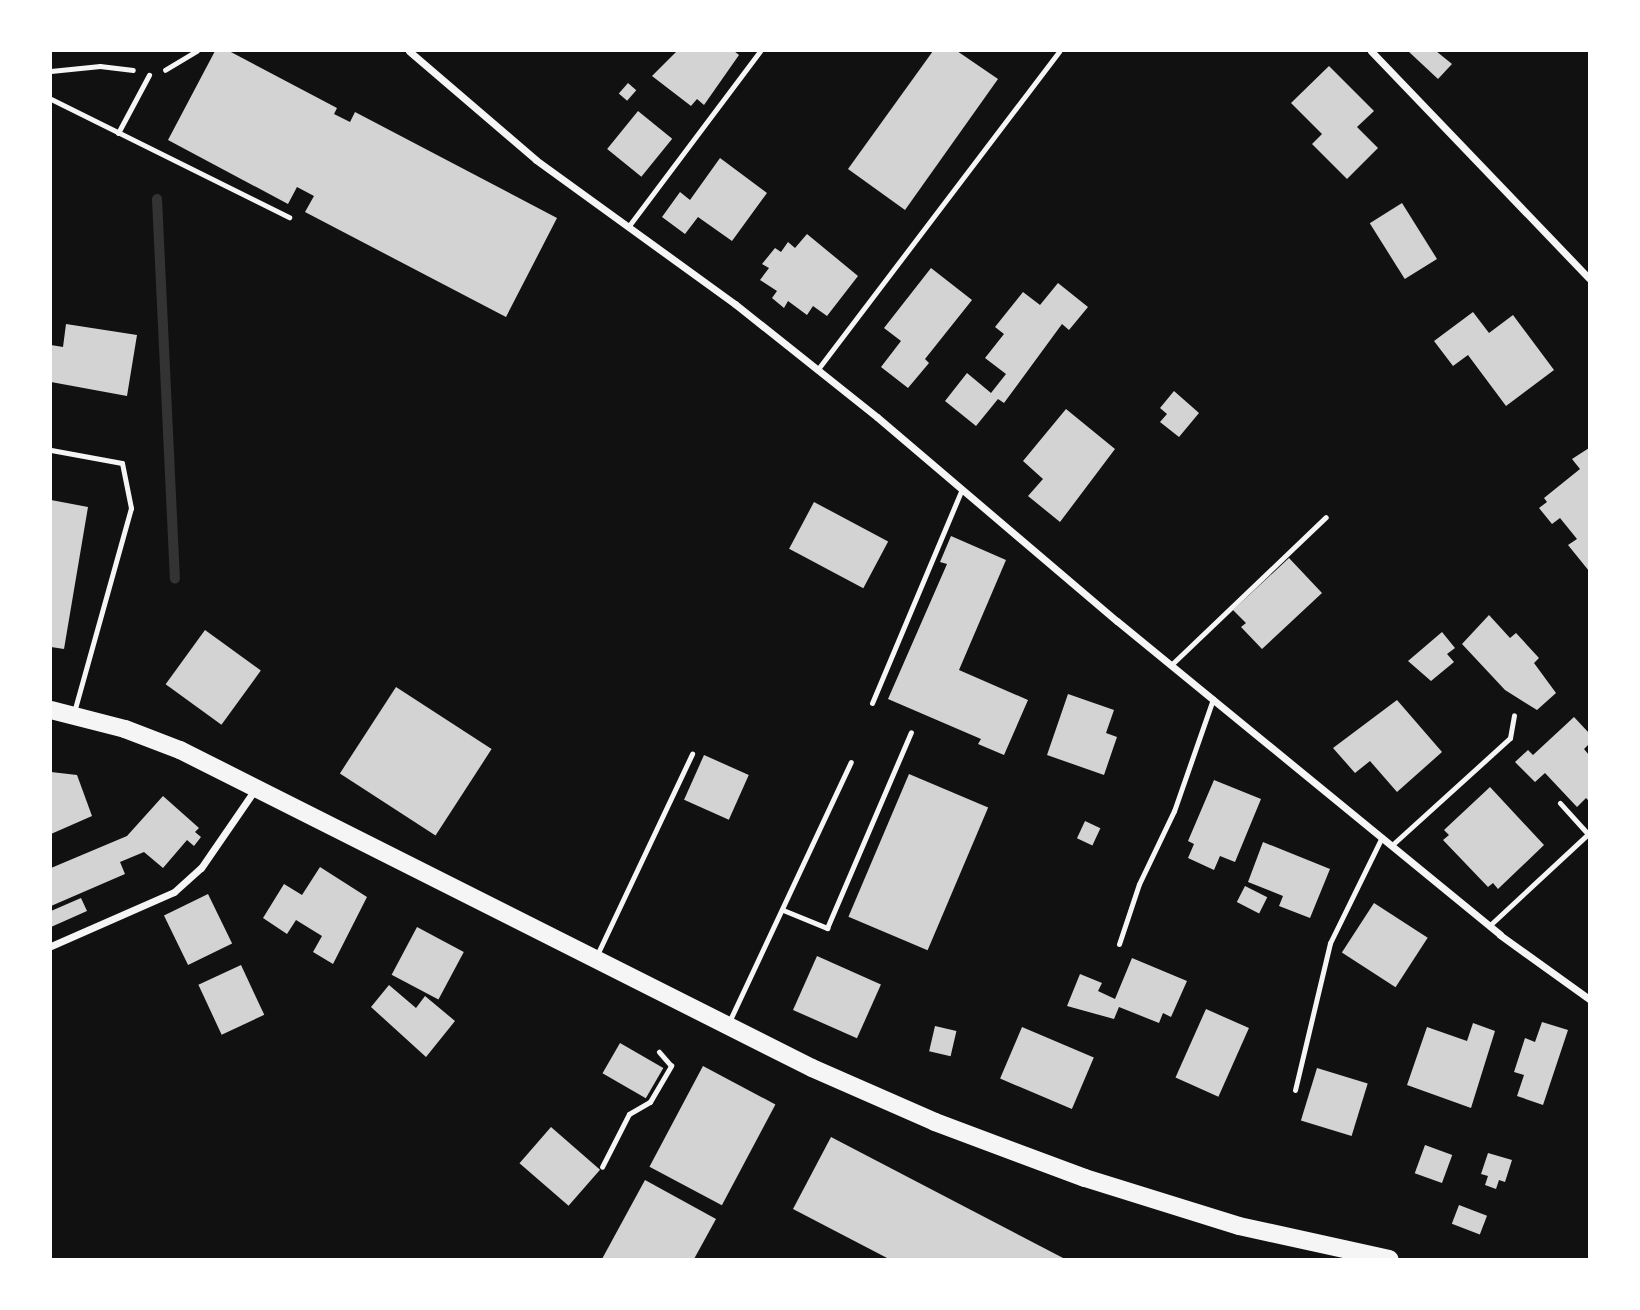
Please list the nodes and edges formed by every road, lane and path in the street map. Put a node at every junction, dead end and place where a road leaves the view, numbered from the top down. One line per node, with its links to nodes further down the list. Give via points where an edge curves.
1 (197, 51): 7 (path, via 171,68)
2 (409, 51): 11 (street, via 536,160)
3 (760, 51): 11 (lane)
4 (1059, 51): 13 (lane)
5 (1371, 51): 12 (street)
6 (51, 71): 7 (path, via 100,66)
7 (149, 75): 9 (lane)
8 (51, 99): 9 (lane)
9 (118, 133): 10 (lane)
10 (289, 217)
11 (628, 227): 13 (street)
12 (1589, 278)
13 (818, 369): 15 (street)
14 (51, 450): 21 (lane, via 122,463 131,508)
15 (962, 489): 17 (street); 19 (lane)
16 (1326, 517): 17 (lane)
17 (1171, 665): 18 (street)
18 (1213, 699): 28 (street); 32 (lane, via 1174,811 1139,884)
19 (872, 703)
20 (51, 710): 21 (main road)
21 (73, 715): 26 (main road, via 180,750)
22 (1514, 715): 29 (lane, via 1510,738)
23 (911, 732): 30 (lane, via 827,928)
24 (692, 754): 34 (lane)
25 (851, 762): 30 (lane)
26 (256, 788): 33 (street, via 201,868 174,892); 34 (main road)
27 (1560, 803): 31 (lane, via 1588,834)
28 (1382, 837): 29 (street); 38 (lane, via 1330,943)
29 (1392, 845): 31 (street)
30 (783, 910): 36 (lane)
31 (1489, 926): 35 (street)
32 (1119, 944)
33 (51, 946)
34 (595, 959): 36 (main road)
35 (1589, 999)
36 (727, 1026): 40 (main road, via 914,1113 1085,1178 1239,1226)
37 (659, 1052): 39 (path, via 671,1066 650,1102 629,1114)
38 (1295, 1090)
39 (602, 1167)
40 (1384, 1259)

